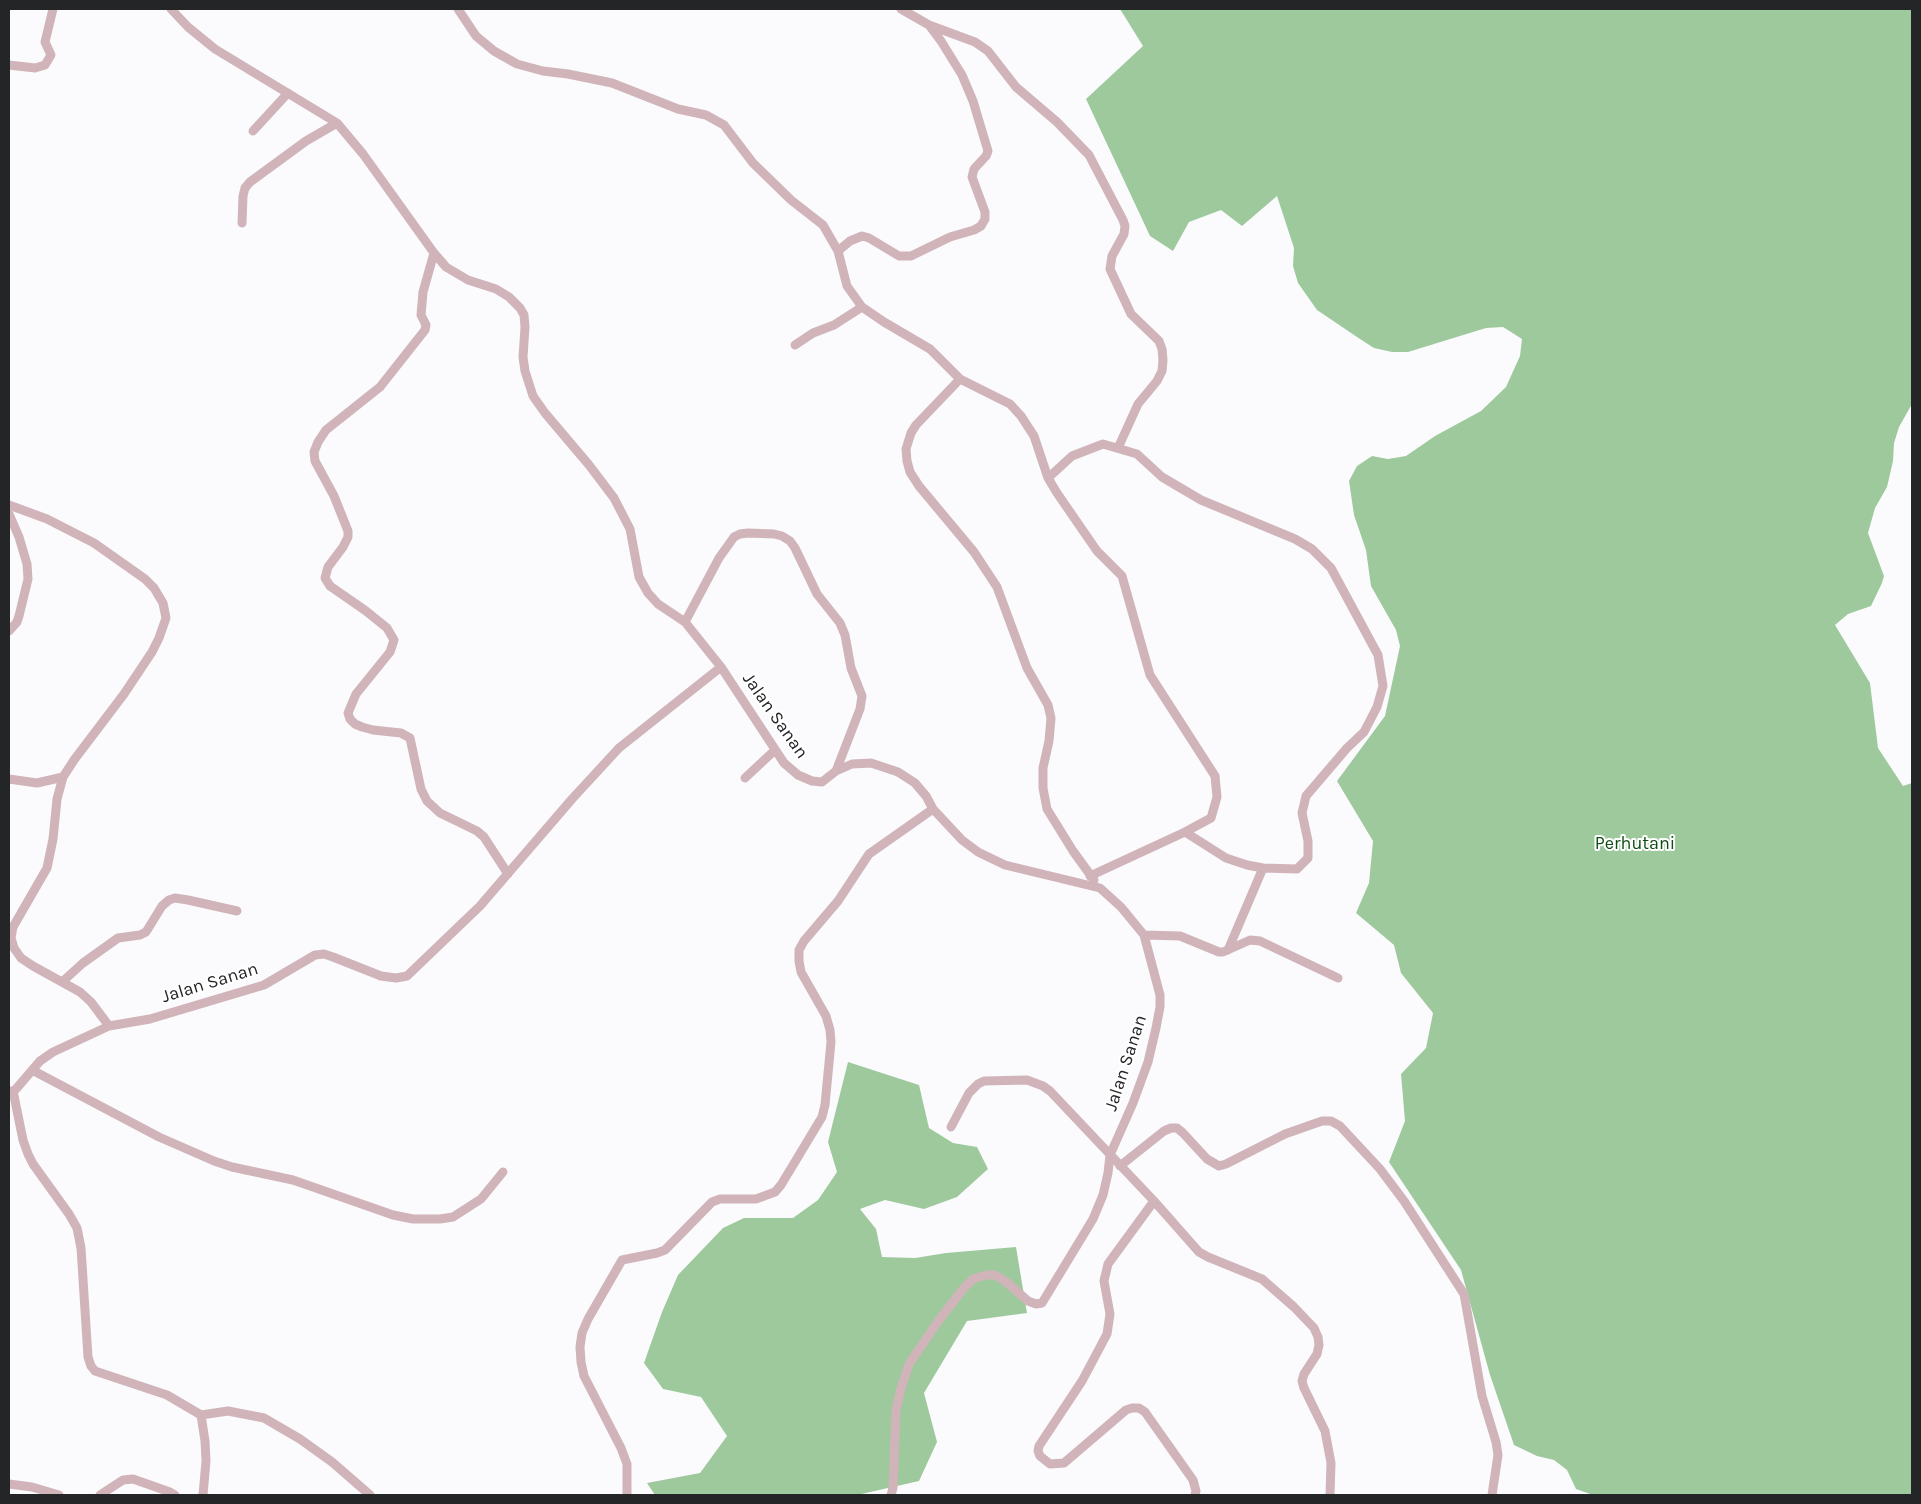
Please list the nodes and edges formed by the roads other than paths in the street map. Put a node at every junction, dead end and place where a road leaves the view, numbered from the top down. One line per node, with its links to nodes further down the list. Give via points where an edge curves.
1 (53, 9): 6 (street, via 45,42 51,55 49,60 35,68)
2 (171, 9): 7 (street, via 215,49)
3 (458, 9): 11 (street, via 476,36 517,64 612,83 678,109 714,118 724,125 753,163 791,200 823,225)
4 (901, 9): 5 (street)
5 (929, 26): 11 (street, via 962,75 987,145 986,156 974,169 972,177 985,219 974,230 950,237 910,256 899,256 862,236); 16 (street, via 974,42 988,51 1020,92 1089,154 1123,220 1124,234 1112,256 1110,269 1131,314 1159,341 1163,360 1157,381 1138,404)
6 (9, 65)
7 (288, 93): 8 (street); 9 (street)
8 (336, 123): 10 (street, via 250,182 242,196); 12 (street, via 363,154)
9 (253, 131)
10 (242, 223)
11 (838, 251): 13 (street, via 847,286)
12 (434, 253): 20 (street, via 456,274 510,297 520,308 525,327 525,372 533,396 614,498 630,529 643,586 658,604); 31 (street, via 422,292 421,315 425,330 380,387 326,430 314,452 315,461 348,531 348,537 328,567 325,578 330,586 387,628 394,640 390,652 356,694 348,713 350,719 362,727 401,732 410,738 421,789 427,801 440,813 477,830)
13 (862, 307): 14 (street); 15 (street, via 930,349)
14 (795, 345)
15 (960, 379): 17 (street, via 1016,408 1034,436); 32 (street, via 916,425 906,449 906,461 924,492 974,552 997,587 1051,718 1043,768 1047,809)
16 (1118, 448): 17 (street, via 1103,444 1072,456); 30 (street, via 1137,454 1162,477 1201,500 1312,549 1331,568 1378,655 1383,686 1377,707 1364,732 1306,796 1302,806 1308,858 1297,869)
17 (1048, 478): 29 (street, via 1097,551 1122,576 1150,674 1215,776 1217,798 1210,818)
18 (9, 506): 25 (street, via 47,519 94,543 145,579 164,603 166,618 152,652)
19 (9, 514): 21 (street, via 27,564 28,579 17,622)
20 (684, 622): 22 (street); 24 (street, via 734,537 748,533 774,534 790,541 820,598 840,623 862,696)
21 (9, 631)
22 (721, 667): 23 (street, Jalan Sanan); 31 (street, Jalan Sanan, via 620,748)
23 (775, 750): 24 (street, Jalan Sanan, via 790,770 812,781 822,782); 26 (street)
24 (836, 771): 28 (street, Jalan Sanan, via 852,764 871,763 898,772 916,783)
25 (63, 778): 27 (street, via 37,783); 35 (street, via 47,868)
26 (745, 778)
27 (9, 779)
28 (932, 809): 33 (street, Jalan Sanan, via 962,840 1005,865); 56 (street, via 869,854 799,950 801,972 826,1016 831,1042 822,1117 781,1185 774,1192 756,1199 712,1202 665,1250 622,1260 588,1319 581,1340 584,1376 627,1464)
29 (1185, 832): 30 (street, via 1226,858); 32 (street)
30 (1263, 868): 38 (street)
31 (508, 874): 41 (street, Jalan Sanan, via 480,906 407,976 381,976 324,954 315,955 264,985 150,1019)
32 (1090, 876): 33 (street)
33 (1100, 888): 37 (street, Jalan Sanan)
34 (237, 911): 40 (street, via 188,900 169,900 146,932 118,938)
35 (20, 913): 36 (street); 40 (street, via 11,938 14,948 32,966)
36 (9, 920)
37 (1144, 935): 38 (street, via 1180,936 1220,952); 45 (street, Jalan Sanan, via 1160,995 1160,1007 1148,1062)
38 (1228, 950): 39 (street, via 1250,940 1260,941)
39 (1338, 978)
40 (62, 982): 41 (street, via 91,1002)
41 (109, 1026): 42 (street, Jalan Sanan, via 53,1052)
42 (32, 1070): 43 (street, Jalan Sanan); 47 (street, via 158,1137 214,1161 293,1180 393,1214 413,1218 453,1217 481,1199)
43 (11, 1091): 49 (street, via 28,1154 77,1228 91,1366 102,1374 166,1395)
44 (951, 1127): 45 (street, via 978,1084 1027,1080 1050,1091)
45 (1110, 1155): 46 (street); 57 (street, Jalan Sanan, via 1103,1195 1093,1219 1042,1303 1028,1301 995,1275 973,1279 939,1320 910,1364 896,1410)
46 (1120, 1166): 48 (street); 60 (street, via 1171,1128 1177,1128 1207,1159 1219,1166 1285,1134 1322,1121 1340,1126 1380,1169 1404,1201 1464,1294 1482,1396 1498,1455)
47 (503, 1172)
48 (1154, 1201): 58 (street, via 1108,1264 1104,1281 1110,1314 1107,1334 1038,1451 1050,1464 1064,1463 1126,1410 1139,1408 1193,1480); 59 (street, via 1199,1252 1262,1279 1314,1328 1319,1345 1317,1354 1302,1381 1324,1431 1331,1463)
49 (201, 1415): 54 (street, via 206,1461); 55 (street, via 228,1411 264,1418 332,1462)
50 (9, 1484): 51 (street)
51 (59, 1495)
52 (100, 1495): 53 (street, via 123,1480 133,1478)
53 (175, 1495)
54 (202, 1495)
55 (370, 1495)
56 (627, 1495)
57 (891, 1495)
58 (1195, 1495)
59 (1330, 1495)
60 (1492, 1495)

